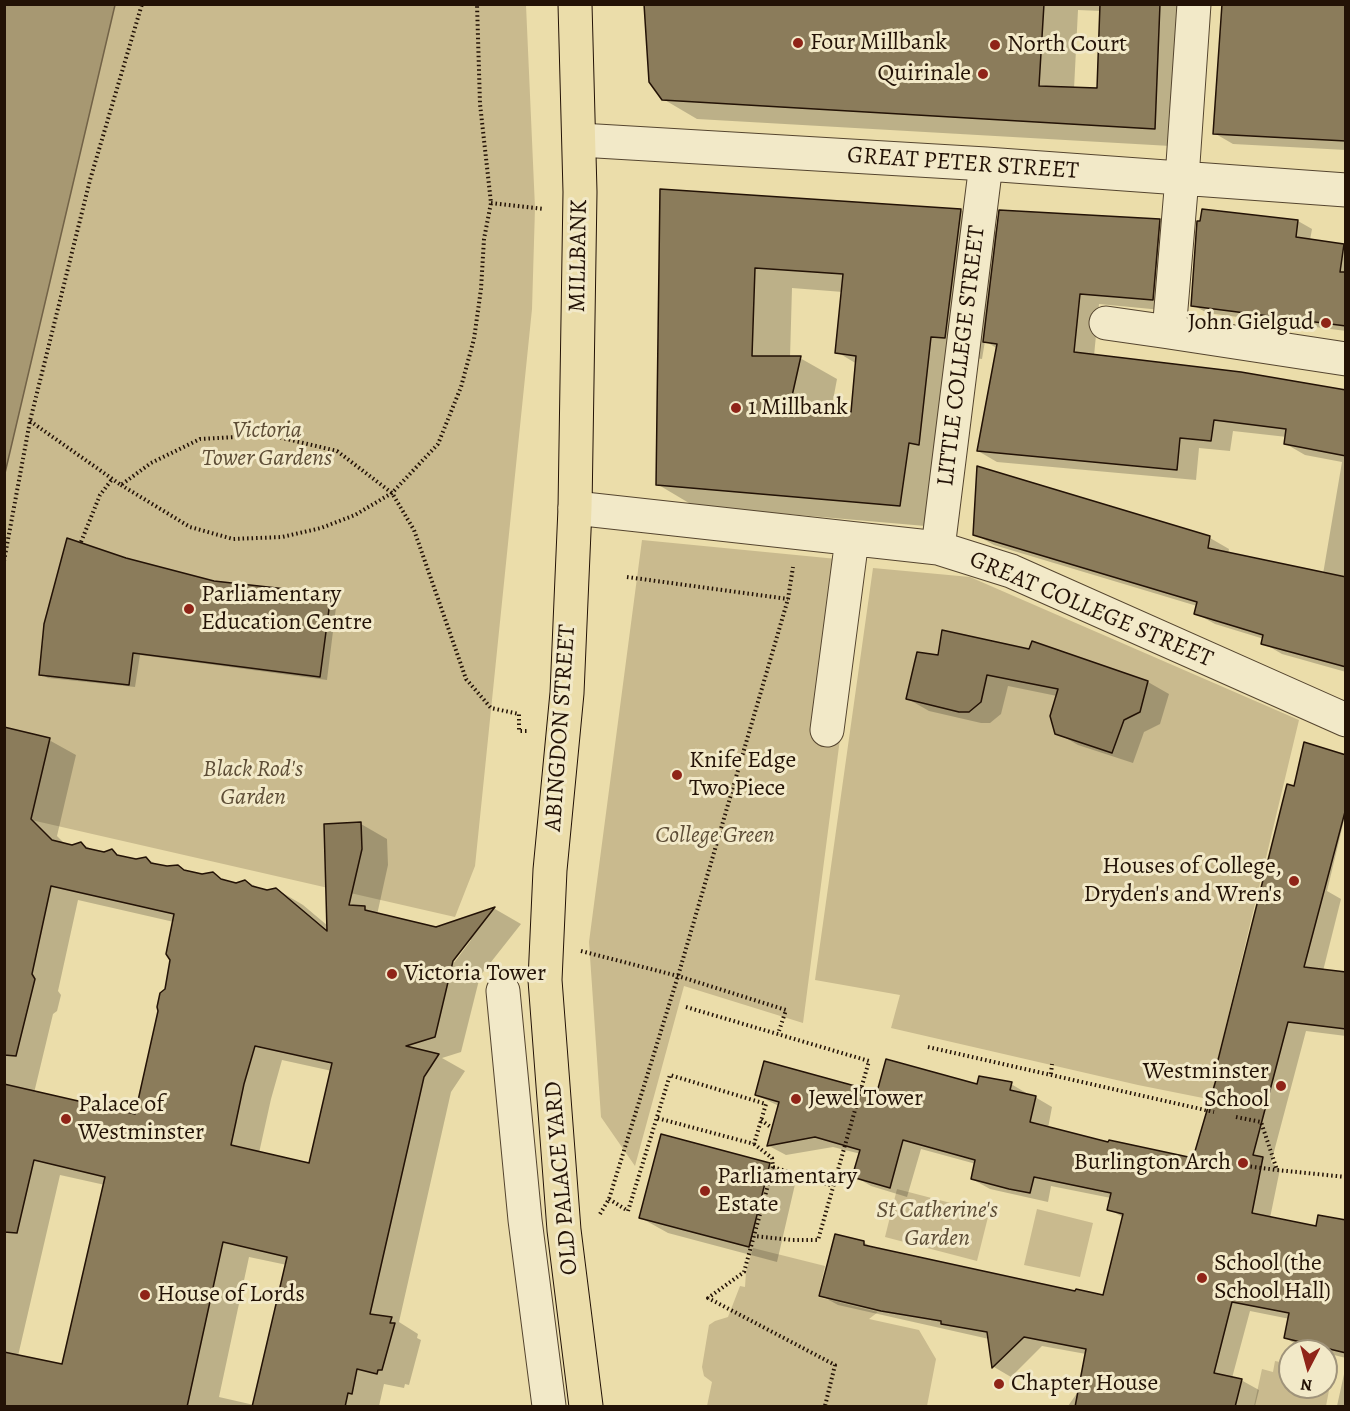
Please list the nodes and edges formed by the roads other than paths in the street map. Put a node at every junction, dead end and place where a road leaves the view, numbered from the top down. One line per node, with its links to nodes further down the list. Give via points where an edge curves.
1 (575, 4): 3 (main road, MILLBANK)
2 (1194, 4): 5 (street)
3 (580, 140): 4 (street, GREAT PETER STREET); 10 (main road, MILLBANK)
4 (986, 164): 5 (street, GREAT PETER STREET); 12 (street, LITTLE COLLEGE STREET)
5 (1182, 178): 6 (street, GREAT PETER STREET); 8 (street)
6 (1346, 190)
7 (1106, 323): 8 (street)
8 (1169, 332): 9 (street)
9 (1346, 359)
10 (575, 508): 11 (street, GREAT COLLEGE STREET); 15 (main road, ABINGDON STREET, via 567,693)
11 (852, 539): 12 (street, GREAT COLLEGE STREET); 14 (street)
12 (938, 548): 13 (street, GREAT COLLEGE STREET, via 1011,571)
13 (1346, 720)
14 (827, 730)
15 (546, 948): 18 (main road, OLD PALACE YARD, via 545,980 564,1230)
16 (503, 991): 17 (street, via 525,1220)
17 (549, 1407)
18 (586, 1407)

